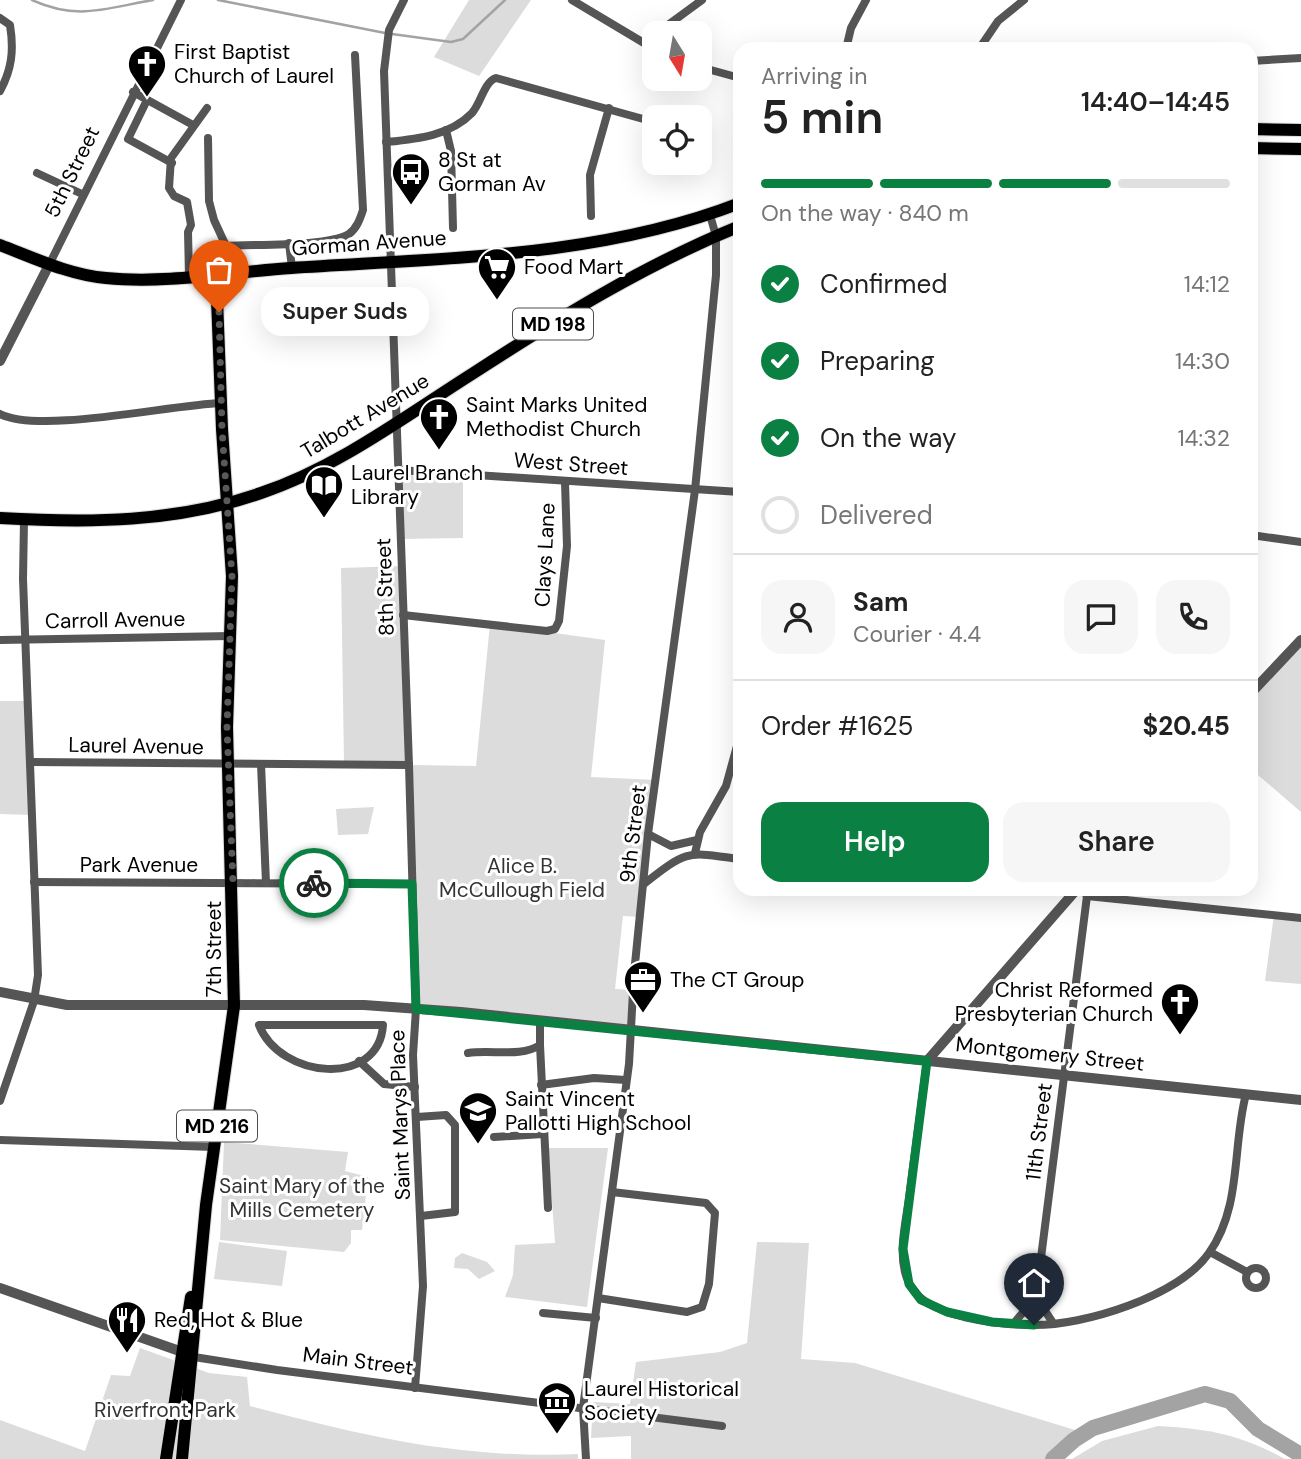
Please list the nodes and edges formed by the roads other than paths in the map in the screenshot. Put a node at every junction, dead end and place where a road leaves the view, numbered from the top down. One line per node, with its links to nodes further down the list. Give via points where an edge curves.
1 (404, 0): 28 (street, 8th Street, via 385,43)
2 (572, 0): 9 (street)
3 (702, 0): 8 (street)
4 (866, 0): 10 (street)
5 (1024, 0): 11 (street, via 998,21)
6 (180, 4): 18 (street, 5th Street)
7 (0, 18): 17 (street, via 9,25 12,40 12,62)
8 (674, 21)
9 (642, 41)
10 (848, 42)
11 (984, 42)
12 (355, 55): 40 (street, via 364,192 360,221 348,235)
13 (1301, 58): 14 (street)
14 (1258, 61)
15 (712, 70): 16 (street)
16 (733, 76)
17 (0, 91)
18 (133, 92): 19 (street); 33 (street, 5th Street)
19 (147, 100): 23 (street); 31 (street, via 128,139)
20 (207, 108): 23 (street)
21 (610, 108): 22 (street); 25 (street, via 496,78 470,115); 36 (street, via 590,175)
22 (642, 118)
23 (193, 125): 31 (street, via 176,148)
24 (1258, 129): 26 (main road)
25 (446, 130): 28 (street); 37 (street)
26 (1301, 130)
27 (208, 138): 40 (street, via 209,201 226,246)
28 (386, 142): 42 (street, 8th Street)
29 (1258, 148): 30 (main road)
30 (1301, 149)
31 (172, 163): 46 (street, via 169,188 187,202 190,215)
32 (37, 173): 33 (street)
33 (82, 194): 43 (street, 5th Street)
34 (733, 207): 35 (main road, Gorman Avenue)
35 (710, 215): 39 (street, 9th Street); 42 (main road, Gorman Avenue, via 594,243)
36 (592, 216)
37 (453, 228)
38 (733, 229): 39 (main road, MD 198)
39 (716, 236): 50 (main road, Talbott Avenue / MD 198, via 585,305); 53 (street, 9th Street)
40 (289, 243): 44 (street)
41 (0, 245): 43 (main road, Gorman Avenue)
42 (389, 262): 44 (main road, Gorman Avenue); 50 (street, 8th Street)
43 (50, 263): 46 (main road, Gorman Avenue, via 107,278); 47 (street, 5th Street)
44 (292, 268): 45 (main road, Gorman Avenue)
45 (216, 273): 46 (main road, Gorman Avenue); 48 (main road, 7th Street / MD 216)
46 (189, 275)
47 (0, 361)
48 (220, 403): 49 (street, via 51,421 17,420); 55 (main road, 7th Street / MD 216)
49 (0, 414)
50 (396, 423): 51 (street, 8th Street); 55 (main road, Talbott Avenue / MD 198, via 289,483)
51 (399, 470): 52 (street, West Street); 60 (street, 8th Street)
52 (565, 482): 53 (street, West Street); 60 (street, Clays Lane, via 566,560 555,629)
53 (695, 490): 54 (street, West Street); 71 (street, 9th Street)
54 (733, 492)
55 (228, 503): 57 (main road, Talbott Avenue / MD 198, via 146,519); 61 (main road, 7th Street / MD 216)
56 (0, 519): 57 (main road, Talbott Avenue / MD 198)
57 (24, 520): 62 (street)
58 (1258, 536): 59 (street)
59 (1301, 542)
60 (403, 615): 69 (street, 8th Street)
61 (231, 636): 62 (street, Carroll Avenue); 67 (main road, 7th Street / MD 216)
62 (25, 639): 63 (street, Carroll Avenue); 66 (street)
63 (0, 640)
64 (1301, 640): 65 (street)
65 (1258, 686)
66 (31, 762): 67 (street, Laurel Avenue); 75 (street)
67 (228, 764): 68 (street, Laurel Avenue); 76 (main road, 7th Street / MD 216)
68 (261, 764): 69 (street, Laurel Avenue); 77 (street)
69 (409, 765): 79 (street, 8th Street)
70 (733, 766): 72 (street)
71 (648, 834): 72 (street, via 671,846); 78 (street, 9th Street)
72 (696, 840): 73 (street)
73 (695, 853): 74 (street); 78 (street, via 676,860)
74 (733, 858)
75 (34, 882): 76 (street, Park Avenue); 85 (street, via 38,963)
76 (233, 883): 77 (street, Park Avenue); 86 (main road, 7th Street / MD 216)
77 (266, 883): 79 (street, Park Avenue)
78 (645, 883): 89 (street, 9th Street)
79 (412, 884): 87 (street, 8th Street)
80 (1077, 896): 93 (street)
81 (1082, 896): 94 (street, 11th Street)
82 (1123, 896): 83 (street)
83 (1301, 918)
84 (0, 992): 85 (street, Montgomery Street)
85 (34, 1001): 86 (street, Montgomery Street, via 95,1007); 100 (street)
86 (234, 1006): 87 (street, Montgomery Street); 105 (main road, 7th Street / MD 216)
87 (416, 1009): 88 (street, Montgomery Street); 97 (street, Saint Marys Place, via 412,1038)
88 (540, 1021): 89 (street, Montgomery Street); 90 (street)
89 (630, 1031): 93 (street, Montgomery Street); 95 (street, 9th Street)
90 (540, 1045): 91 (street, via 527,1052); 96 (street)
91 (468, 1053)
92 (359, 1061): 92 (street, via 376,1047 383,1026 259,1025 270,1045 293,1063 322,1069); 97 (street, via 384,1084)
93 (927, 1061): 94 (street, Montgomery Street); 119 (street, via 904,1240 905,1272 921,1300 937,1309)
94 (1064, 1074): 98 (street, Montgomery Street); 112 (street, 11th Street)
95 (626, 1080): 96 (street, via 594,1078); 106 (street, 9th Street)
96 (541, 1085): 102 (street)
97 (415, 1087): 101 (street, Saint Marys Place)
98 (1246, 1094): 99 (street, Montgomery Street); 109 (street, via 1230,1208)
99 (1301, 1100)
100 (0, 1101)
101 (417, 1117): 108 (street, Saint Marys Place); 108 (street, via 446,1115 455,1125 457,1207 452,1214)
102 (543, 1133): 103 (street); 107 (street)
103 (494, 1137)
104 (0, 1140): 105 (street)
105 (214, 1147): 120 (main road, 7th Street / MD 216)
106 (612, 1192): 115 (street, 9th Street); 115 (street, via 712,1207 709,1284 702,1307 687,1312)
107 (548, 1209)
108 (421, 1216): 121 (street, Saint Marys Place, via 423,1299)
109 (1209, 1252): 110 (street); 118 (street, via 1180,1281 1142,1299)
110 (1247, 1272)
111 (1020, 1276): 112 (street)
112 (1039, 1277): 114 (street, 11th Street)
113 (0, 1288): 120 (street, Main Street)
114 (1036, 1297): 118 (street); 119 (street)
115 (598, 1298): 117 (street, 9th Street)
116 (543, 1313): 117 (street)
117 (596, 1318): 122 (street, 9th Street)
118 (1053, 1323): 119 (street)
119 (1014, 1324)
120 (188, 1355): 121 (street, Main Street); 124 (main road, 7th Street / MD 216); 125 (main road, 7th Street / MD 216)
121 (415, 1388): 122 (street, Main Street)
122 (583, 1408): 123 (street, Main Street); 126 (street, 9th Street)
123 (722, 1426)
124 (166, 1459)
125 (182, 1459)
126 (586, 1459)

